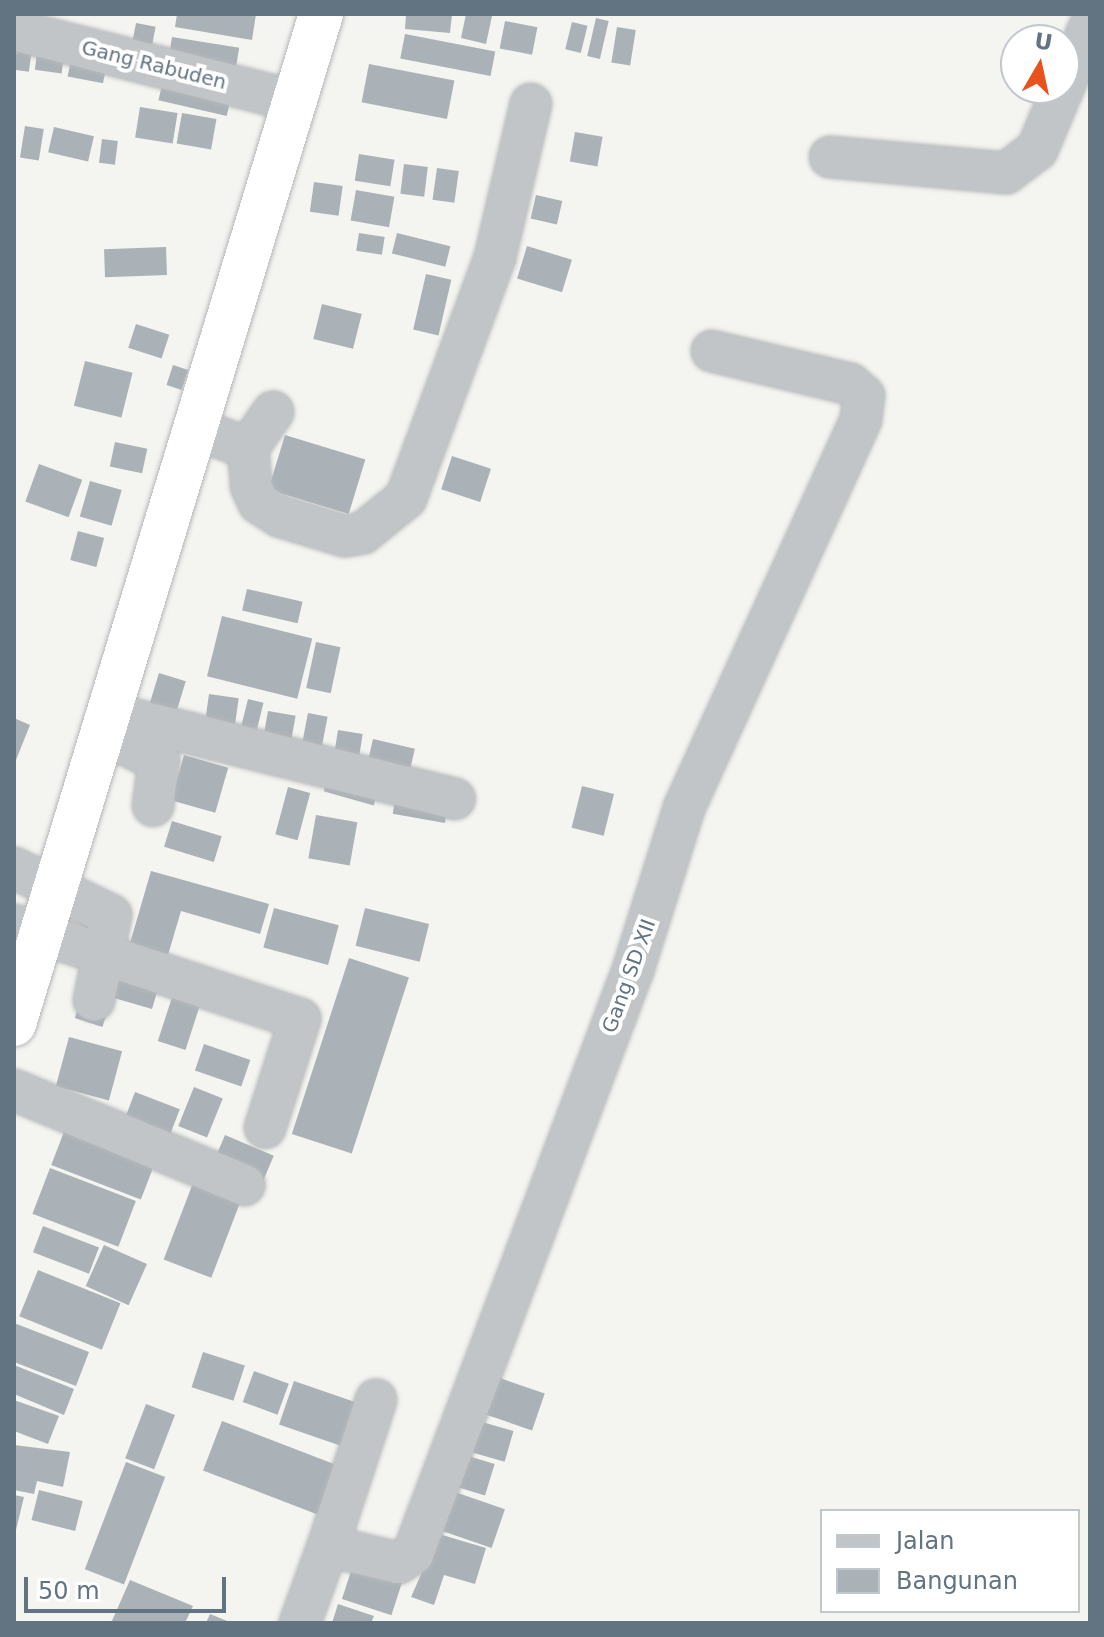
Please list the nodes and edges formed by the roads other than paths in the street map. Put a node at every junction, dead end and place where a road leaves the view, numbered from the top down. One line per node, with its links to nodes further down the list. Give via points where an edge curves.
1 (321, 14): 5 (highway)
2 (1090, 26): 4 (street)
3 (14, 30): 5 (street, Gang Rabuden)
4 (1080, 49)
5 (294, 101): 11 (highway)
6 (531, 104): 12 (street, via 495,257 406,498 354,534 279,516 259,503 251,486)
7 (1057, 104): 8 (street, via 1037,150 1006,173)
8 (830, 157)
9 (712, 351): 26 (street, Gang SD XII, via 850,384 864,396 861,419 684,808 633,970 413,1554 398,1563)
10 (273, 412): 12 (street)
11 (196, 429): 12 (street); 13 (highway)
12 (248, 448)
13 (109, 724): 14 (street); 15 (street, via 159,761); 17 (highway)
14 (455, 799)
15 (153, 806)
16 (14, 868): 17 (street)
17 (56, 890): 18 (highway); 19 (street, via 111,915)
18 (28, 930): 19 (street); 21 (highway)
19 (105, 956): 20 (street); 23 (street, via 300,1019)
20 (94, 1000)
21 (14, 1024)
22 (14, 1090): 24 (street)
23 (265, 1128)
24 (244, 1185)
25 (376, 1400): 26 (street)
26 (328, 1546): 27 (street)
27 (300, 1623)

